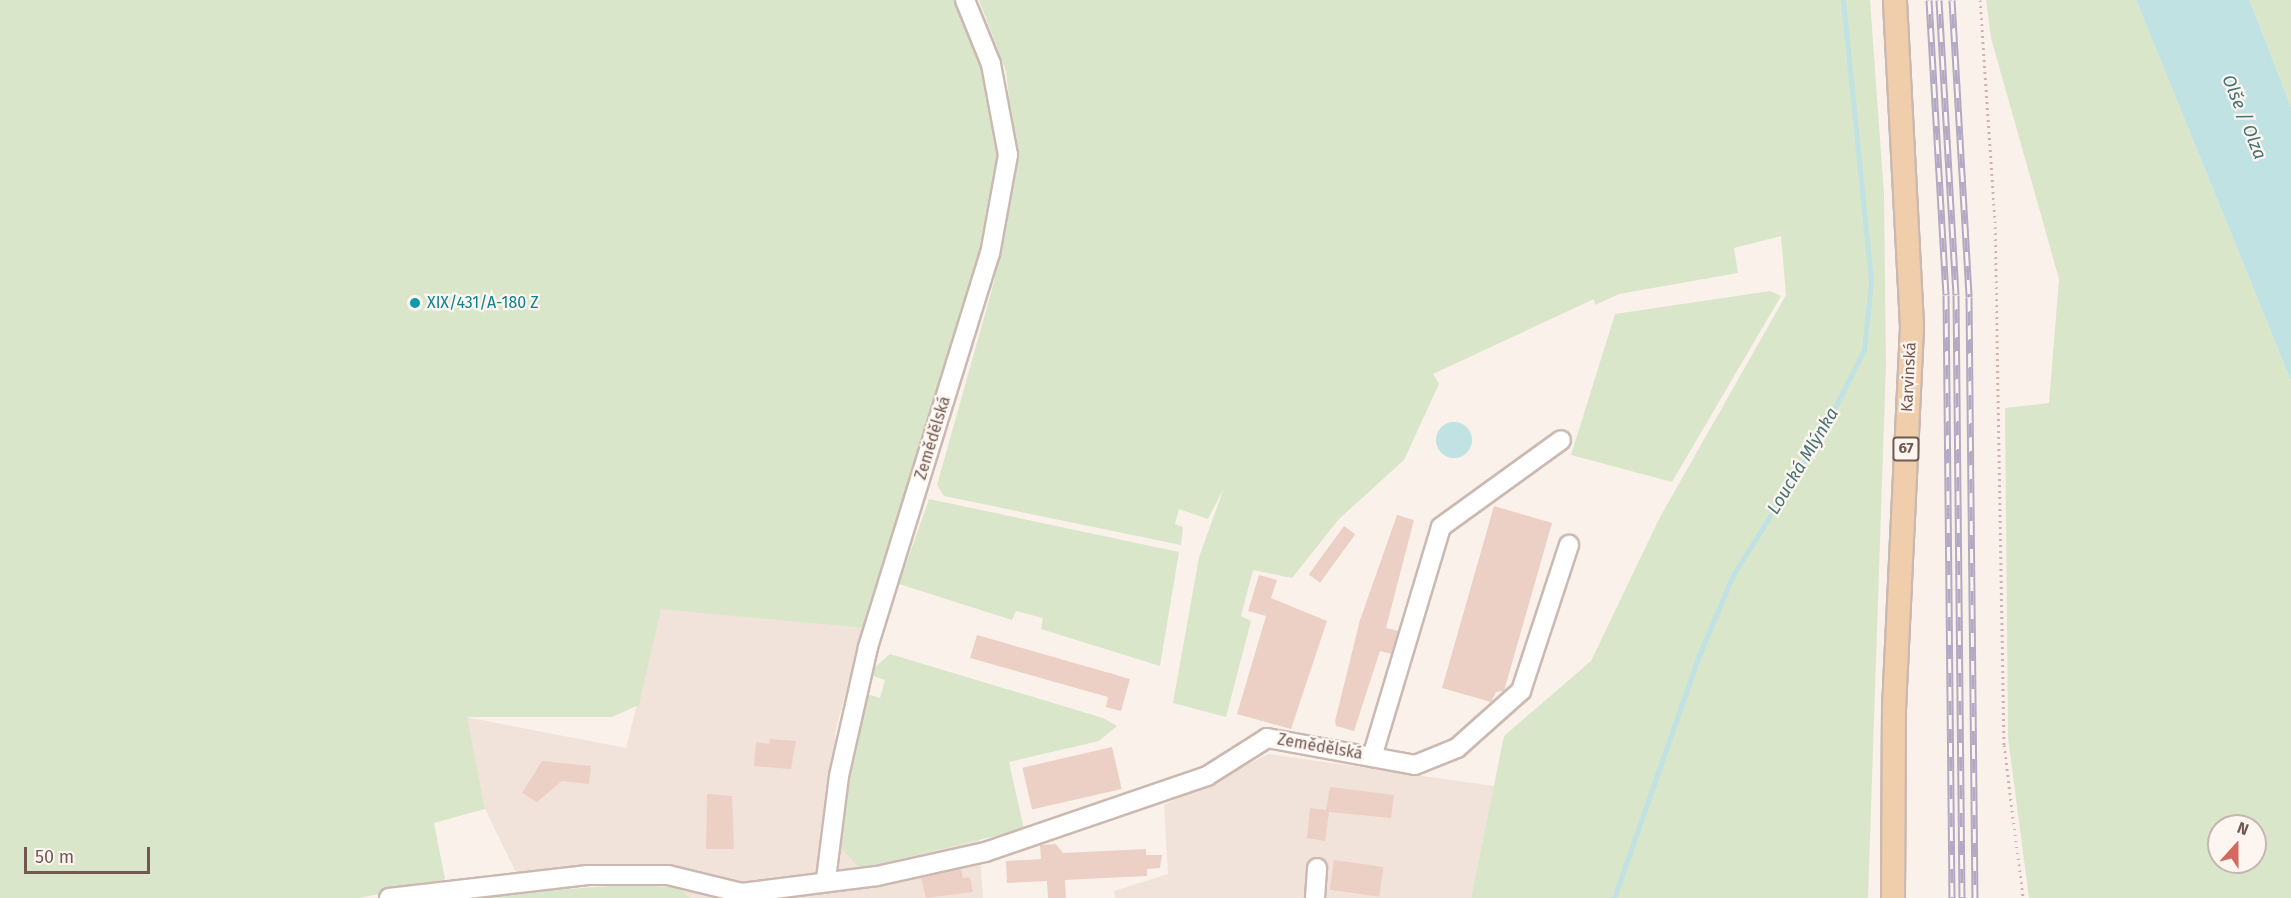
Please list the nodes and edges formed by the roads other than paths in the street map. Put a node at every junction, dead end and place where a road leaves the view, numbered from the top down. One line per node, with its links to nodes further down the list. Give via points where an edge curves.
1 (965, 0): 7 (street, Zemědělská, via 991,64 1008,154 990,254 868,647 839,776)
2 (1895, 0): 11 (main road, Karvinská / 67, via 1912,326 1894,709)
3 (1561, 440): 5 (street, via 1441,527)
4 (1569, 545): 5 (street, Zemědělská, via 1521,691 1457,748 1415,765)
5 (1372, 757): 7 (street, Zemědělská, via 1267,738 1207,776 985,852 877,876)
6 (1317, 868): 10 (street)
7 (826, 879): 8 (street, Zemědělská)
8 (739, 895): 9 (street, via 668,875 588,875)
9 (389, 898)
10 (1316, 898)
11 (1893, 898)

